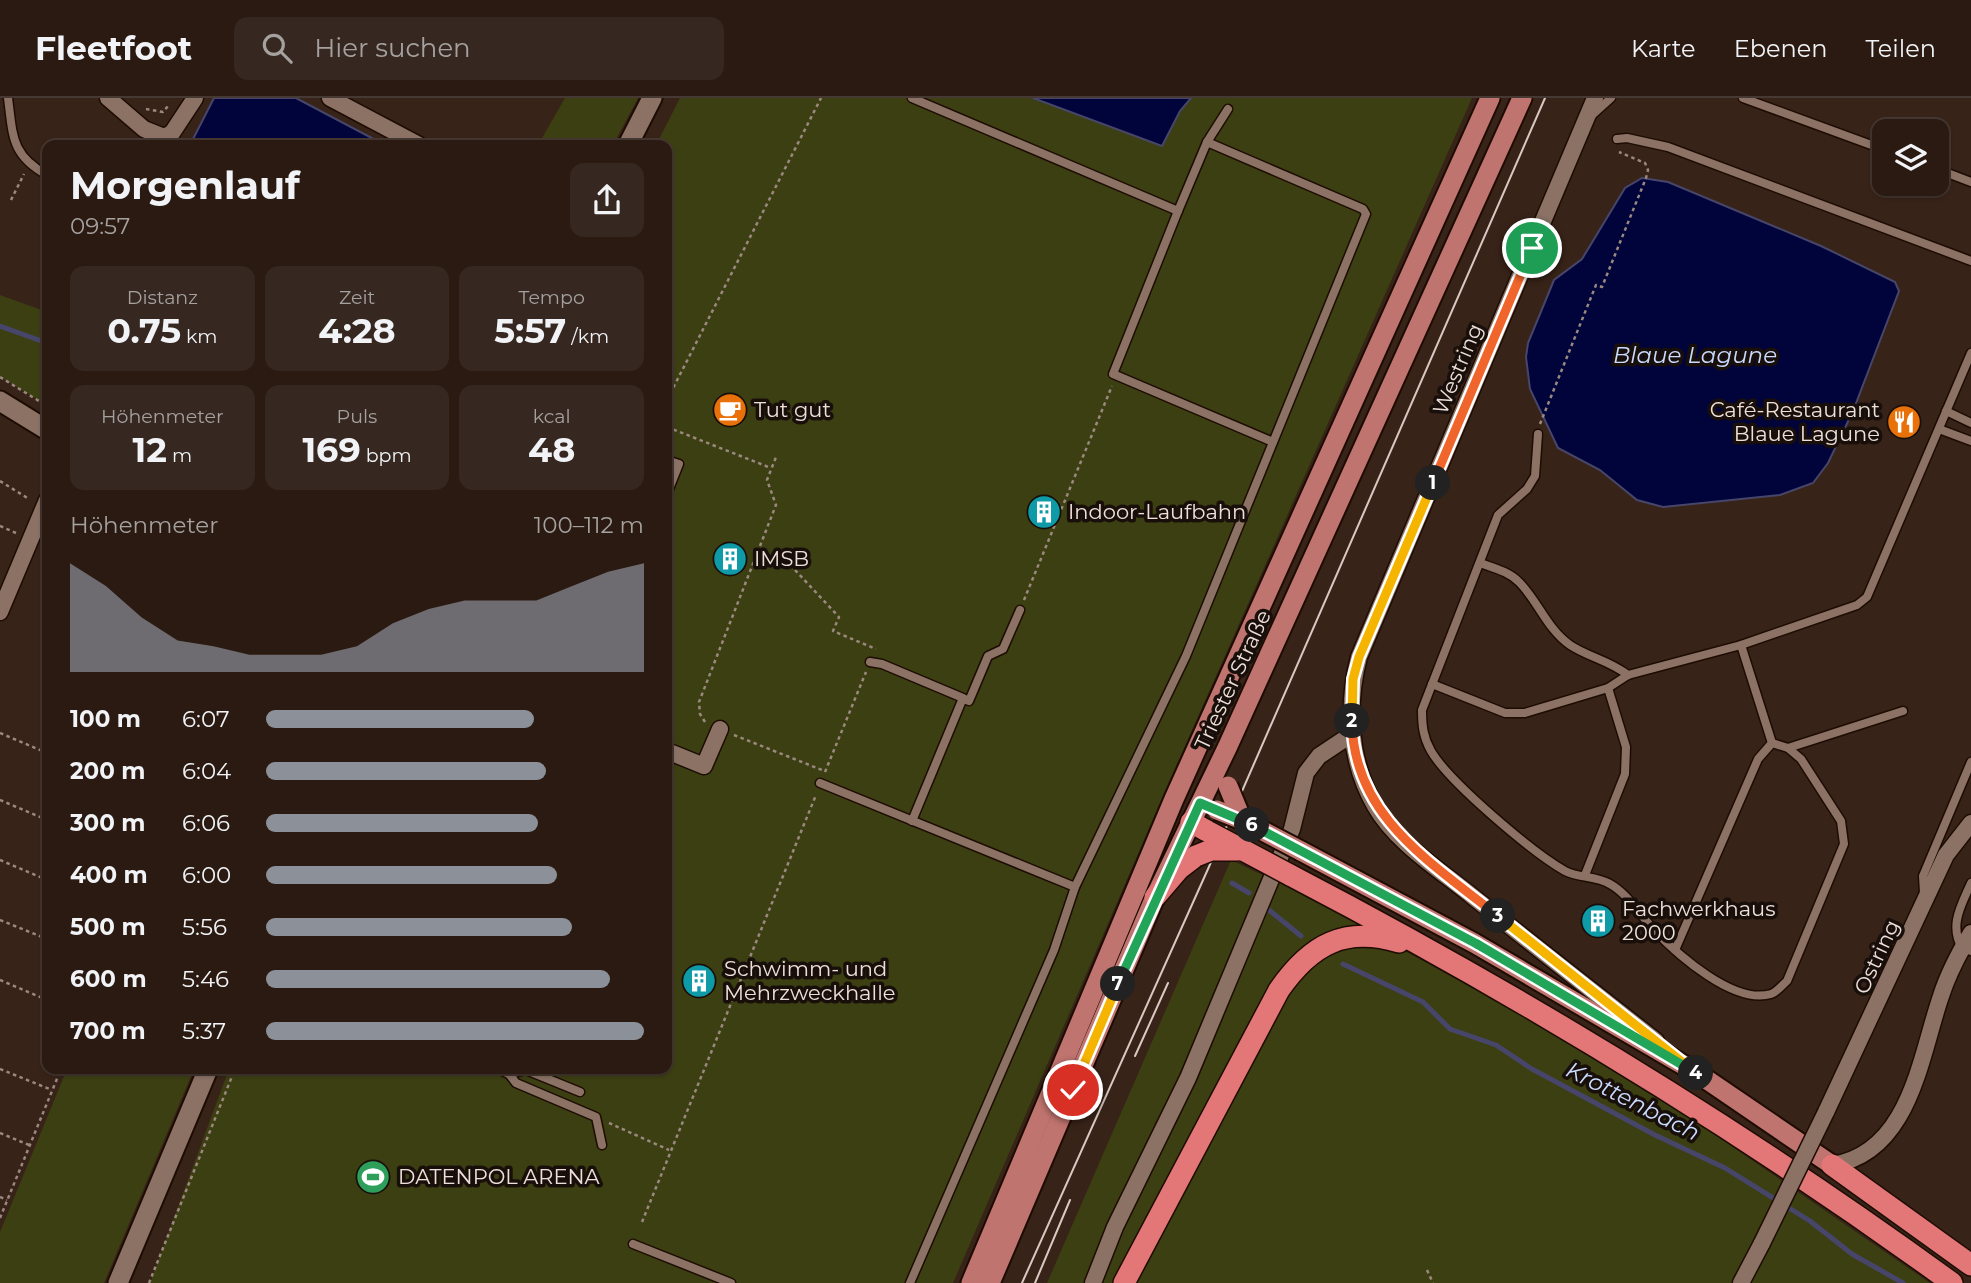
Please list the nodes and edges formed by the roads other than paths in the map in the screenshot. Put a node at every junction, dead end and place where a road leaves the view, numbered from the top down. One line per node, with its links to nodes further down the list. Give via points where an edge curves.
1 (8, 98): 20 (lane, via 16,146 29,165)
2 (108, 98): 15 (street, via 144,129)
3 (195, 98): 15 (street)
4 (330, 98): 16 (street)
5 (652, 98): 17 (street)
6 (912, 98): 23 (lane)
7 (1490, 98): 55 (main road, Triester Straße)
8 (1522, 98): 50 (main road, Triester Straße)
9 (1595, 98): 13 (street, Westring)
10 (1611, 98): 13 (lane)
11 (1743, 98): 19 (lane)
12 (1228, 109): 18 (lane)
13 (1586, 120): 48 (street, Westring, via 1359,657 1352,688)
14 (1617, 139): 24 (lane, via 1668,147)
15 (169, 140)
16 (410, 140)
17 (631, 140)
18 (1206, 142): 23 (lane); 33 (lane, via 1366,211)
19 (1872, 145)
20 (42, 172)
21 (1949, 174): 22 (lane)
22 (1971, 182)
23 (1178, 211): 33 (lane, via 1113,373)
24 (1971, 261)
25 (1971, 353): 27 (lane)
26 (0, 401): 29 (street)
27 (1946, 411): 28 (lane); 30 (lane)
28 (1971, 423)
29 (42, 426)
30 (1939, 429): 32 (lane); 40 (lane, via 1867,597 1857,605)
31 (1538, 434): 37 (lane, via 1535,476 1498,515)
32 (1971, 441)
33 (1273, 442): 63 (lane, via 1186,656)
34 (672, 462): 35 (lane, via 678,464)
35 (672, 480)
36 (42, 513): 39 (street)
37 (1480, 563): 42 (lane, via 1506,572 1518,582 1556,633 1573,646 1609,661); 43 (lane)
38 (1020, 610): 45 (lane, via 1003,649 988,656 969,701)
39 (0, 612)
40 (1741, 645): 42 (lane); 49 (lane)
41 (870, 662): 45 (lane)
42 (1628, 675): 44 (lane)
43 (1432, 684): 44 (lane, via 1505,713 1525,713); 61 (lane, via 1422,710 1422,731 1431,751 1493,815 1567,873)
44 (1608, 688): 61 (lane, via 1626,747 1625,774)
45 (962, 698): 58 (lane)
46 (1903, 710): 51 (lane)
47 (720, 729): 52 (street, via 704,766)
48 (1352, 734): 70 (street, Westring, via 1365,784 1390,826); 84 (street, via 1319,756 1306,773 1287,841 1188,1078 1115,1227)
49 (1772, 743): 51 (lane); 68 (lane, via 1758,760)
50 (1227, 748): 56 (main road, Triester Straße); 57 (main road, bridge, via 1228,786)
51 (1788, 748): 68 (lane, via 1801,759 1841,821 1844,844 1787,981 1774,993 1758,996 1731,989)
52 (672, 753)
53 (1971, 762): 65 (lane, via 1923,876)
54 (820, 783): 58 (lane)
55 (1174, 799): 56 (main road); 82 (main road, Triester Straße)
56 (1204, 817): 57 (main road, bridge); 60 (highway, bridge); 64 (main road, Triester Straße)
57 (1242, 820): 70 (main road, bridge, via 1474,943)
58 (912, 821): 63 (lane)
59 (1971, 823): 65 (street, Ostring, via 1946,855)
60 (1244, 850): 64 (highway, bridge, via 1211,850 1196,856); 69 (highway, bridge)
61 (1585, 874): 68 (lane, via 1621,892)
62 (1971, 883): 67 (lane, via 1955,934)
63 (1074, 887): 81 (lane, via 1054,950)
64 (1155, 897): 83 (main road, Triester Straße)
65 (1925, 903): 86 (street, Ostring, bridge)
66 (1971, 933): 67 (street)
67 (1966, 949): 76 (street, via 1941,995 1923,1058 1896,1121 1869,1153)
68 (1675, 950)
69 (1462, 968): 85 (highway, via 1375,935 1342,938 1314,950 1295,967); 87 (highway, via 1795,1171)
70 (1697, 1073): 76 (main road)
71 (206, 1074): 79 (street)
72 (509, 1074): 75 (lane, via 516,1083 596,1117)
73 (538, 1074): 74 (lane)
74 (580, 1092)
75 (601, 1145)
76 (1832, 1165): 78 (highway)
77 (633, 1244): 80 (lane)
78 (1971, 1263)
79 (118, 1283)
80 (731, 1283)
81 (910, 1283)
82 (971, 1283)
83 (990, 1283)
84 (1093, 1283)
85 (1124, 1283)
86 (1741, 1283)
87 (1952, 1283)

